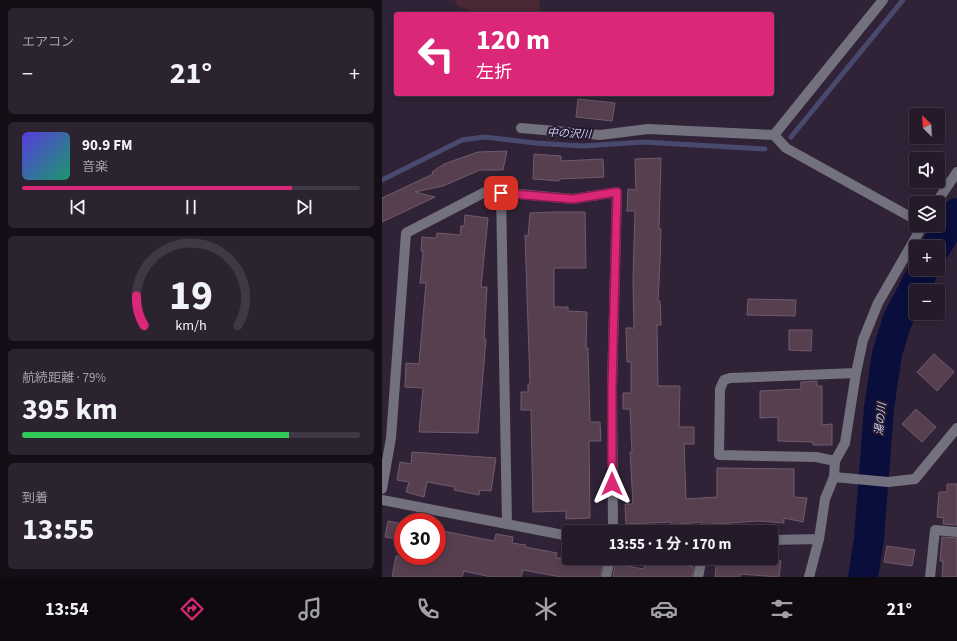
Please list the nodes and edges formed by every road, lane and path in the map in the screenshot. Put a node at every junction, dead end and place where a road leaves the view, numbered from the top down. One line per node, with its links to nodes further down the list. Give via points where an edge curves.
1 (883, 0): 3 (street)
2 (521, 128): 3 (street, via 600,135 648,129)
3 (774, 135): 7 (street, via 786,148)
4 (957, 172): 6 (street)
5 (501, 193): 13 (street, via 487,191 406,233 390,438); 15 (street); 16 (street, via 573,199 617,192 612,388)
6 (941, 196)
7 (909, 216)
8 (919, 232): 9 (street, via 878,303 863,340)
9 (856, 373): 11 (street, via 845,443); 11 (street, via 730,378 724,380 720,389 719,454 816,456)
10 (957, 428): 12 (street, via 915,479 888,482)
11 (835, 461): 12 (street)
12 (834, 477): 19 (street, via 825,499)
13 (382, 489)
14 (382, 500): 15 (street)
15 (508, 524): 18 (street)
16 (612, 525)
17 (957, 532): 26 (street, via 935,530)
18 (562, 535)
19 (819, 539): 20 (street); 25 (street)
20 (778, 540)
21 (609, 565): 23 (street)
22 (701, 565): 24 (street)
23 (606, 577)
24 (698, 577)
25 (809, 577)
26 (930, 577)

